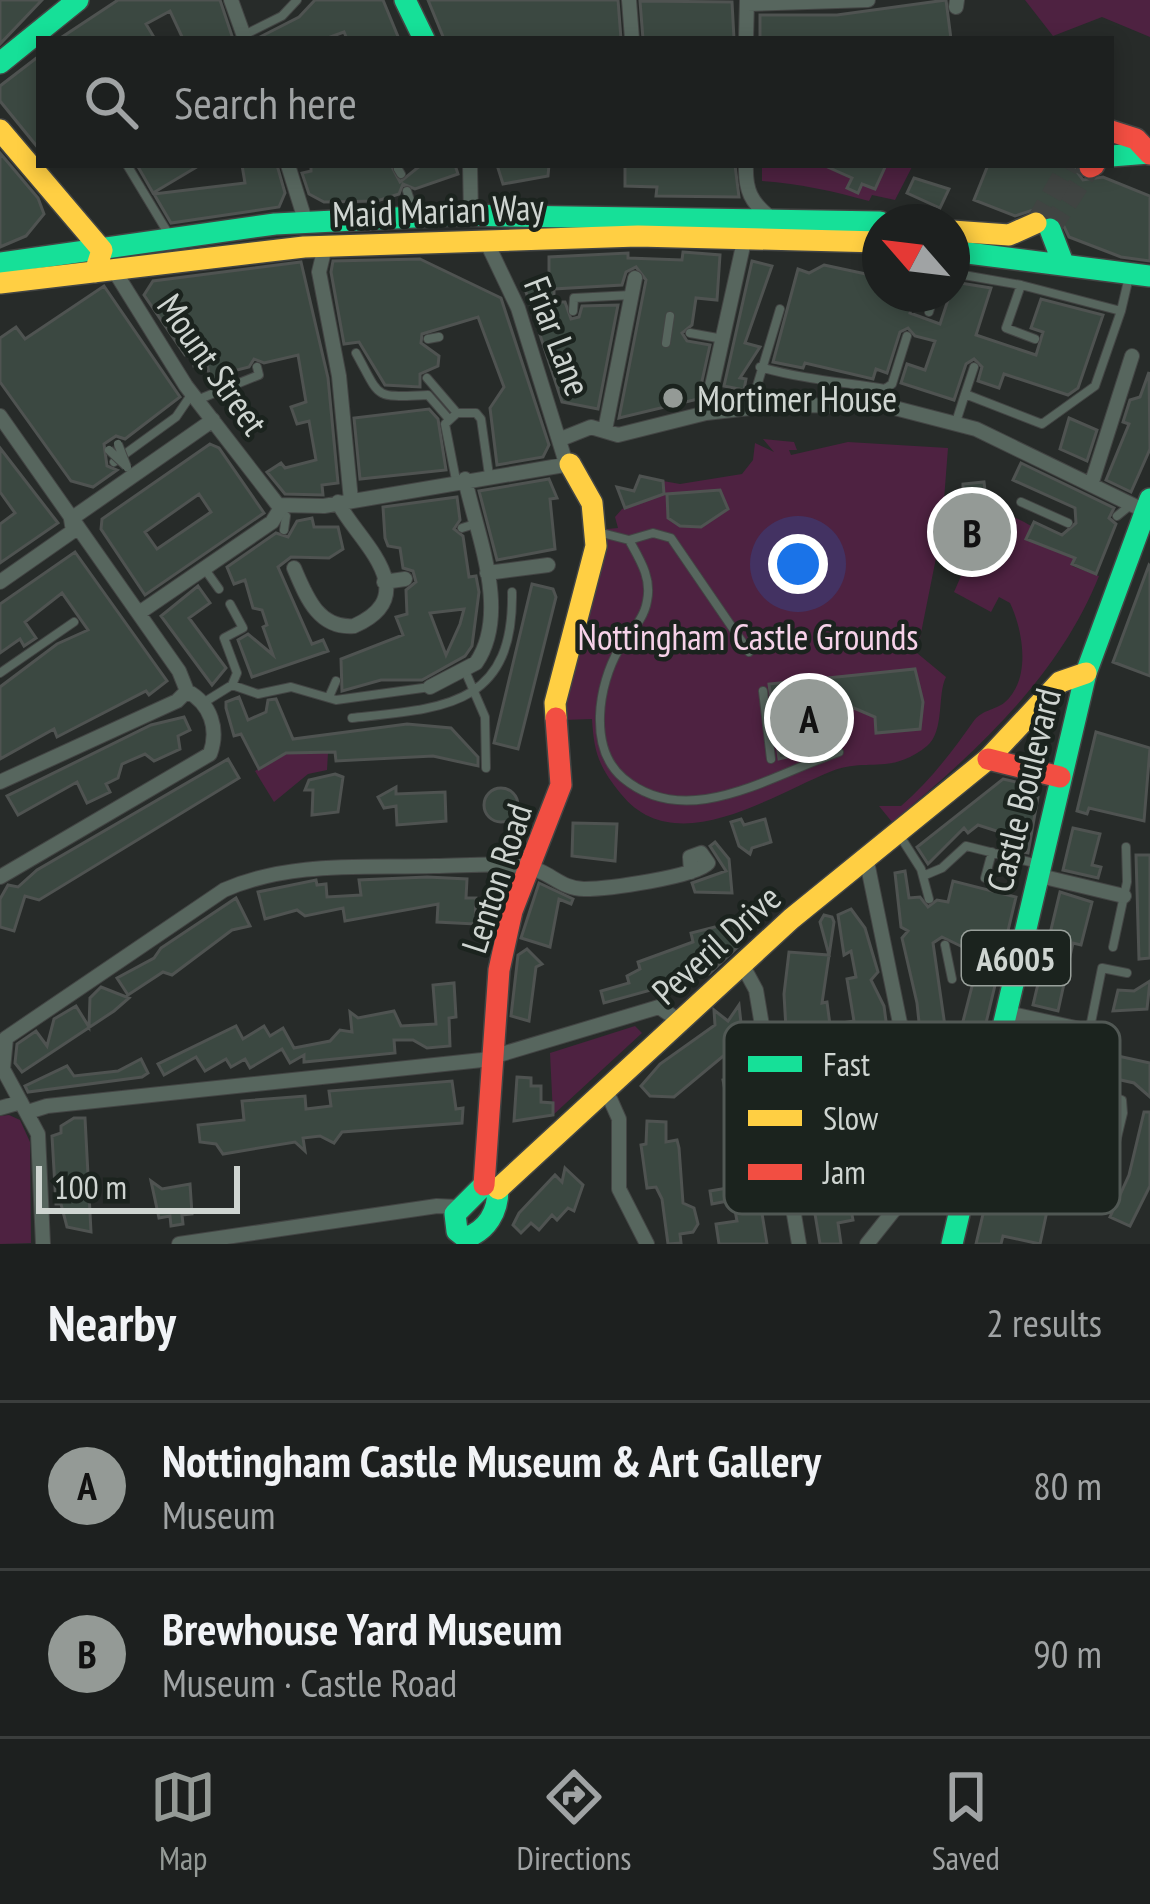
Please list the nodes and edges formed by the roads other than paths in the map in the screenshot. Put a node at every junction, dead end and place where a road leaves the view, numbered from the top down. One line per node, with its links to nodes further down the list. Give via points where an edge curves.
1 (78, 0): 13 (main road)
2 (231, 0): 8 (street)
3 (297, 0): 9 (lane)
4 (405, 0): 10 (main road)
5 (629, 0): 11 (street)
6 (864, 0): 7 (street)
7 (748, 2): 12 (street)
8 (244, 36)
9 (246, 36)
10 (423, 36)
11 (632, 36)
12 (746, 36)
13 (0, 63)
14 (0, 130): 35 (main road, Mount Street)
15 (1114, 131): 16 (main road)
16 (1149, 154): 17 (main road)
17 (1114, 156)
18 (129, 168): 29 (lane)
19 (291, 168): 27 (street)
20 (470, 168): 23 (street, Friar Lane)
21 (746, 168): 25 (street, via 752,200)
22 (406, 191): 24 (lane)
23 (471, 216): 24 (main road, Maid Marian Way); 25 (main road, Maid Marian Way); 31 (main road, Friar Lane)
24 (416, 217): 27 (main road, Maid Marian Way)
25 (771, 218): 26 (main road, Maid Marian Way)
26 (862, 221)
27 (306, 224): 29 (main road, Maid Marian Way)
28 (970, 232): 37 (main road, via 1010,235 1043,226)
29 (172, 240): 35 (main road, Maid Marian Way)
30 (862, 242): 31 (main road, Maid Marian Way, via 638,236)
31 (487, 243): 33 (main road, Maid Marian Way); 69 (street, Friar Lane, via 518,308)
32 (743, 246): 49 (street)
33 (325, 247): 35 (main road, Maid Marian Way); 54 (street, via 319,272)
34 (970, 253): 37 (main road)
35 (106, 260): 36 (main road, Maid Marian Way); 41 (main road, Maid Marian Way); 60 (street, Mount Street)
36 (0, 262)
37 (1063, 263): 38 (main road)
38 (1140, 273): 47 (lane)
39 (970, 276): 42 (lane)
40 (635, 278): 43 (street)
41 (7, 282)
42 (1021, 285): 47 (lane); 52 (lane, via 1006,328)
43 (626, 295): 44 (lane); 46 (lane, via 574,298); 68 (street)
44 (582, 302)
45 (780, 309): 58 (lane)
46 (574, 311)
47 (1121, 311): 61 (lane, via 1095,386 1052,421 1038,423)
48 (670, 316): 53 (lane)
49 (726, 332): 50 (lane); 63 (street)
50 (690, 334)
51 (907, 337): 58 (lane, via 885,389)
52 (1035, 339)
53 (666, 343)
54 (335, 356): 65 (lane, via 359,352 376,393 428,395); 77 (street)
55 (1132, 356): 76 (street)
56 (256, 367): 60 (lane, via 259,375 246,382)
57 (974, 367): 61 (lane)
58 (760, 368): 62 (lane)
59 (427, 378): 65 (lane, via 452,403)
60 (187, 392): 66 (street, Mount Street); 71 (lane, via 176,417)
61 (965, 394): 67 (lane)
62 (748, 408): 63 (street); 67 (street, via 856,404)
63 (706, 413): 68 (street, via 618,435)
64 (0, 416): 82 (street)
65 (453, 416): 74 (lane, via 481,419); 75 (lane)
66 (213, 420): 73 (street); 79 (street, Mount Street)
67 (956, 422): 76 (street)
68 (604, 430): 69 (street)
69 (561, 439): 72 (street, Friar Lane)
70 (113, 447): 73 (lane, bridge)
71 (114, 462)
72 (568, 464): 74 (street); 85 (main road, via 589,494)
73 (130, 471): 82 (street)
74 (489, 475): 75 (street)
75 (461, 479): 77 (street, via 433,493); 90 (street)
76 (1092, 482): 80 (street)
77 (345, 501): 79 (street); 93 (street)
78 (1021, 502): 83 (lane)
79 (281, 509): 84 (lane); 88 (street)
80 (1144, 510): 81 (lane); 102 (main road, Castle Boulevard / A6005)
81 (1117, 516)
82 (71, 519): 92 (street, via 73,531); 97 (street)
83 (1067, 524)
84 (284, 530)
85 (596, 532): 86 (lane); 122 (main road, Lenton Road, via 555,703 561,785)
86 (629, 541): 99 (lane, via 653,533 671,538); 112 (lane, via 646,572 647,601 613,662 602,703 611,768 657,801 680,803)
87 (548, 565): 90 (street)
88 (204, 568): 94 (lane); 97 (street)
89 (293, 568): 93 (street, via 314,608 346,627 372,614)
90 (487, 573): 101 (street, via 481,656)
91 (405, 580): 93 (street)
92 (0, 582)
93 (384, 582)
94 (219, 589)
95 (512, 592): 108 (lane, via 497,670)
96 (230, 604): 105 (lane, via 243,628 224,638 237,667)
97 (139, 613): 106 (street)
98 (74, 622): 100 (lane)
99 (749, 652)
100 (0, 673)
101 (466, 673): 104 (street); 108 (lane)
102 (1086, 673): 114 (main road, Peveril Drive, via 1060,682); 116 (main road, Castle Boulevard / A6005)
103 (336, 681): 109 (lane)
104 (433, 683): 109 (lane)
105 (232, 685): 109 (lane, via 251,694 291,687); 110 (lane)
106 (187, 691): 110 (street); 117 (street)
107 (764, 691): 113 (lane)
108 (477, 692): 111 (lane, via 431,710); 115 (lane)
109 (328, 697)
110 (203, 703): 126 (street, via 214,730 210,754)
111 (352, 718)
112 (839, 752)
113 (772, 759)
114 (988, 759): 116 (main road); 118 (main road, Peveril Drive)
115 (486, 768)
116 (1060, 777): 123 (main road, Castle Boulevard / A6005)
117 (0, 782)
118 (897, 832): 121 (main road, Peveril Drive); 125 (lane)
119 (1126, 847): 128 (lane)
120 (992, 852): 123 (lane); 125 (lane, via 966,846); 127 (lane)
121 (866, 857): 132 (main road, Peveril Drive); 138 (street)
122 (531, 867): 124 (street, via 579,889); 142 (main road, Lenton Road, via 502,953); 144 (street, via 319,868 224,890 6,1038 4,1069)
123 (1037, 870): 128 (street); 135 (main road, Castle Boulevard / A6005)
124 (691, 872)
125 (923, 876): 129 (lane)
126 (0, 877)
127 (985, 878)
128 (1124, 896): 131 (lane)
129 (929, 899)
130 (945, 945): 134 (lane)
131 (1113, 947)
132 (742, 965): 136 (main road, Peveril Drive); 137 (street)
133 (1127, 973): 141 (lane, via 1102,968)
134 (952, 979)
135 (1003, 1012): 139 (main road, Castle Boulevard / A6005); 140 (street)
136 (681, 1022): 142 (street, via 658,1007); 143 (main road, Peveril Drive)
137 (761, 1022)
138 (892, 1022)
139 (1001, 1022)
140 (1048, 1022)
141 (1091, 1022)
142 (489, 1058): 144 (street); 146 (main road, Lenton Road)
143 (607, 1092): 146 (main road, Peveril Drive); 154 (street, via 619,1119 619,1190)
144 (24, 1107): 145 (street); 152 (street, via 38,1134)
145 (0, 1108)
146 (491, 1187): 147 (main road); 151 (main road, Lenton Road, via 498,1204)
147 (458, 1207): 151 (main road, Lenton Road); 153 (street)
148 (794, 1214): 155 (street)
149 (891, 1214): 156 (street)
150 (958, 1214): 157 (main road, Castle Boulevard / A6005)
151 (468, 1239)
152 (43, 1244)
153 (179, 1244)
154 (647, 1244)
155 (799, 1244)
156 (867, 1244)
157 (952, 1244)

